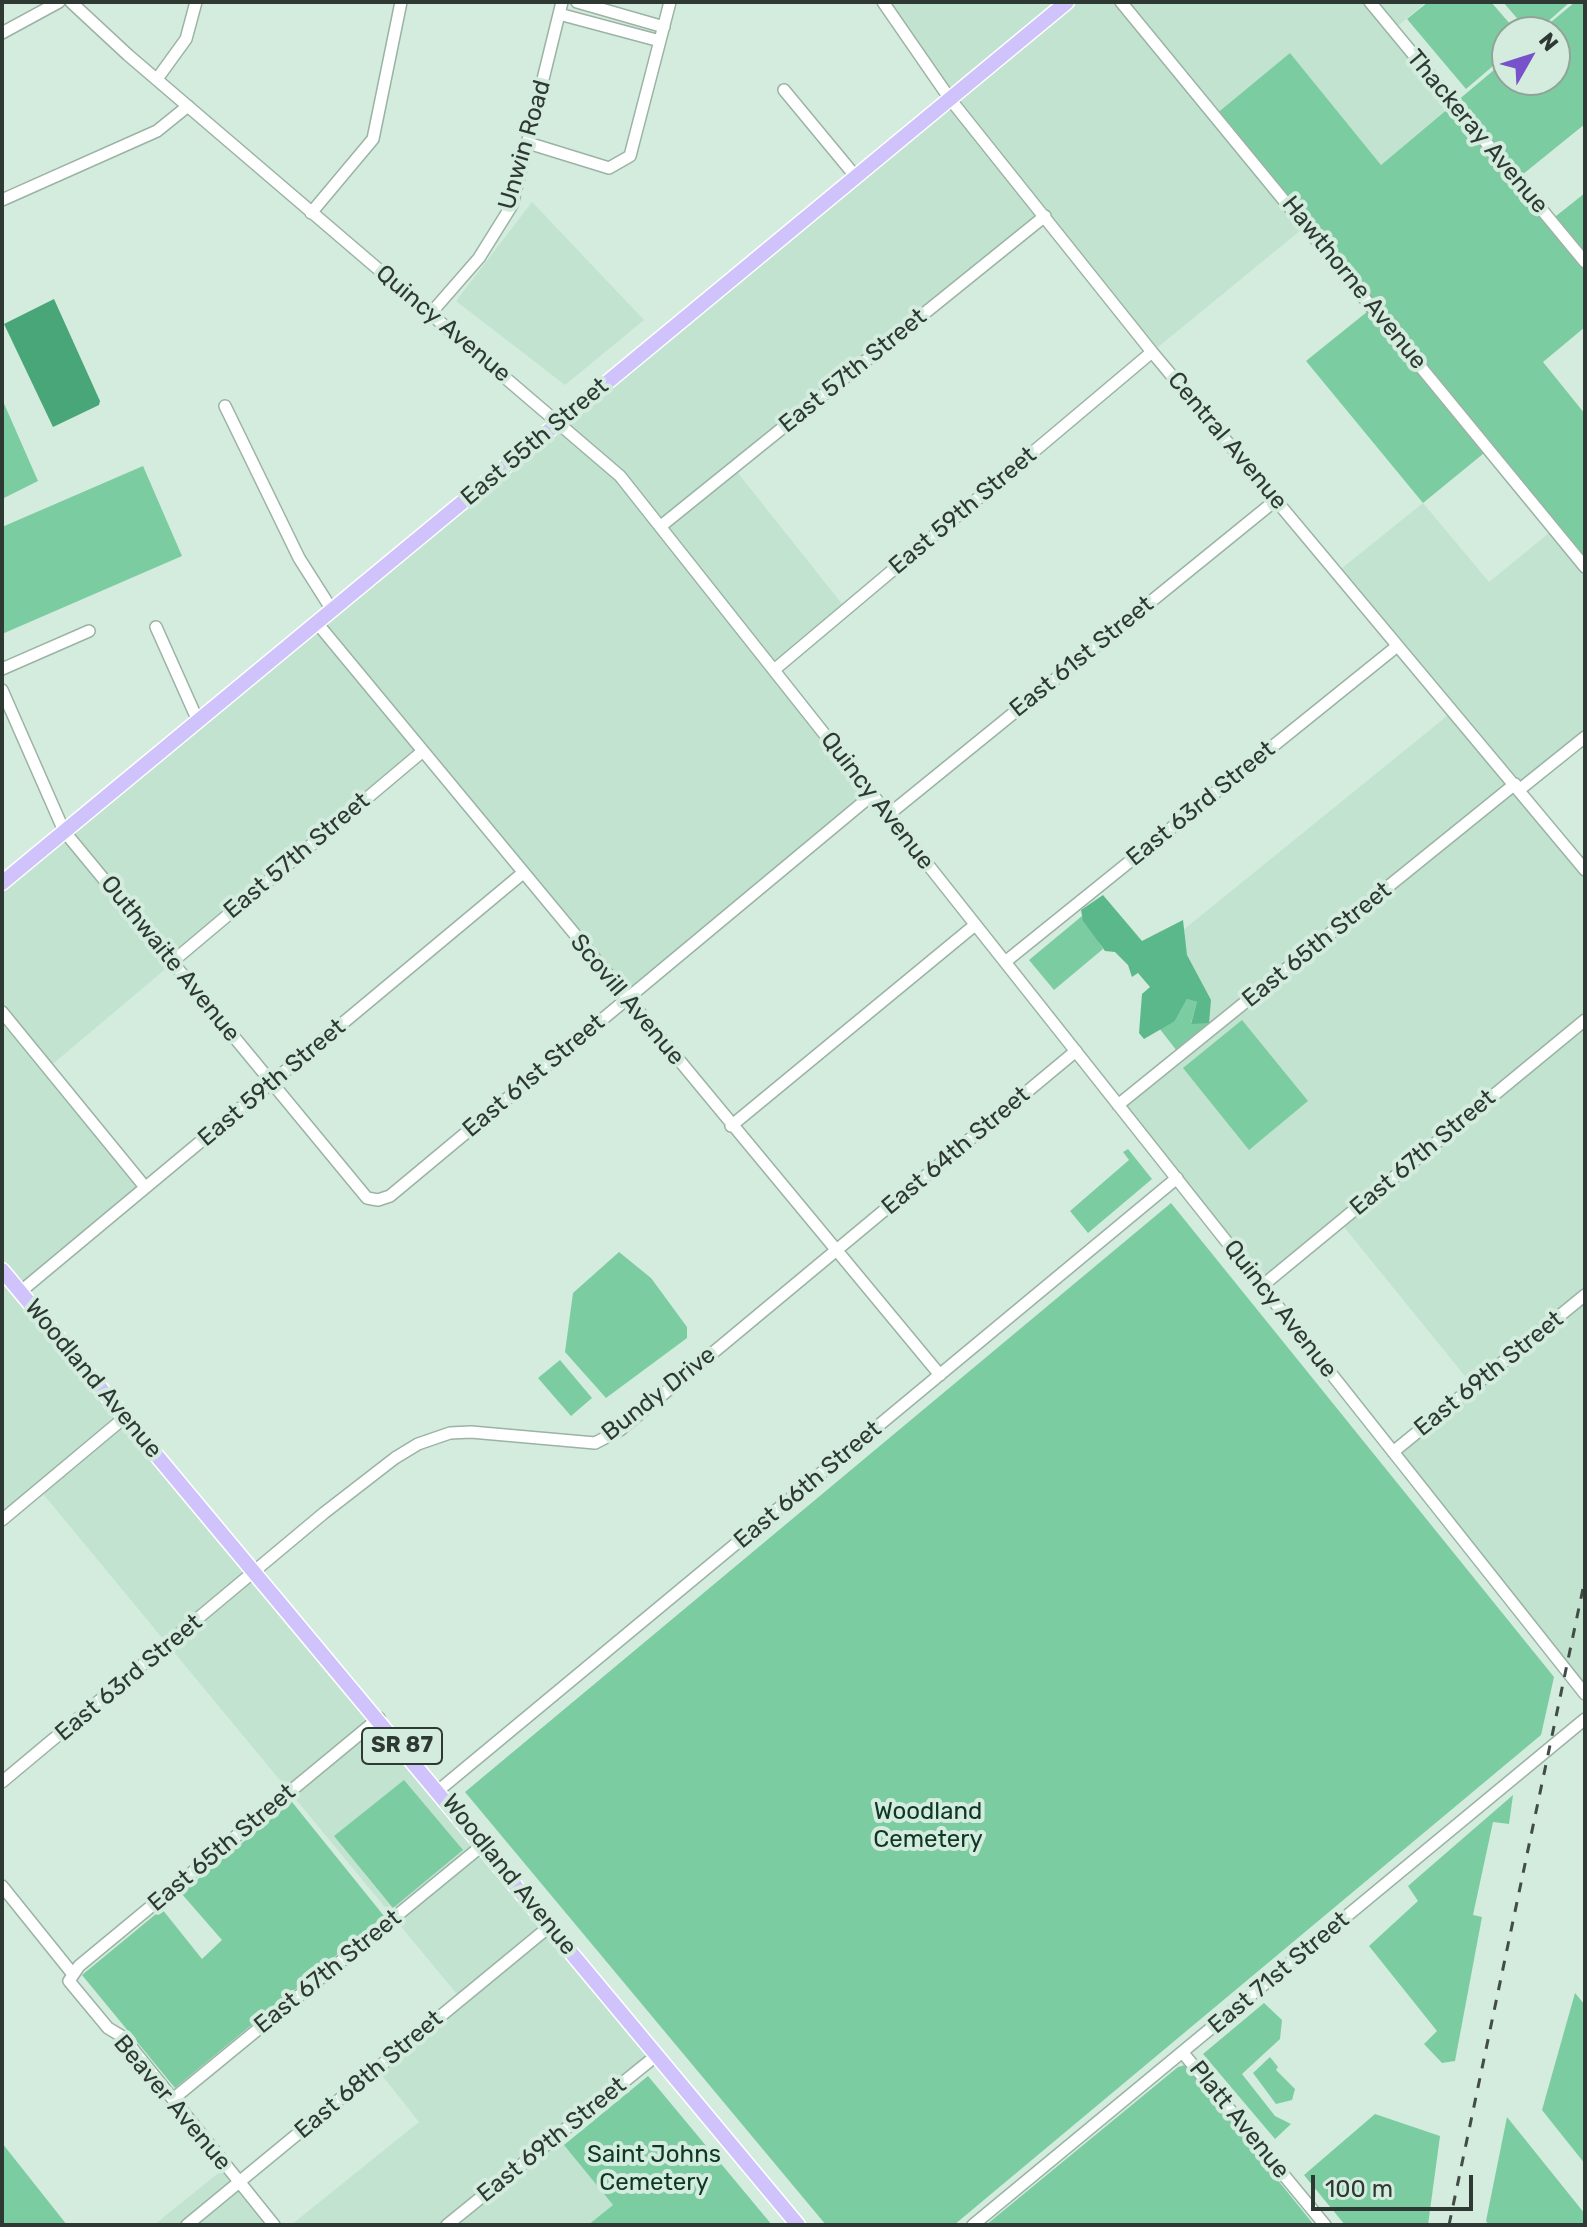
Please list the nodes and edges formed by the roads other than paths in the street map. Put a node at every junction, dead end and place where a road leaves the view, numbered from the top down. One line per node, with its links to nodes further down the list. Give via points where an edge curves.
1 (59, 2): 13 (street)
2 (71, 2): 15 (street, Quincy Avenue)
3 (196, 2): 15 (street, via 186,39)
4 (401, 2): 22 (street, via 373,139)
5 (577, 2): 12 (street)
6 (670, 2): 12 (street)
7 (883, 2): 17 (street, Central Avenue)
8 (1067, 2): 17 (main road, East 55th Street)
9 (1121, 2): 31 (street, Hawthorne Avenue)
10 (1370, 2): 24 (street, Thackeray Avenue)
11 (561, 8): 14 (street); 19 (street, Unwin Road)
12 (664, 27): 14 (street)
13 (2, 33)
14 (660, 41): 19 (street, via 633,150 621,163 609,168)
15 (157, 79): 18 (street, Quincy Avenue)
16 (784, 90): 20 (street)
17 (950, 99): 20 (main road, East 55th Street); 23 (street, Central Avenue)
18 (188, 106): 21 (street, via 157,131); 22 (street, Quincy Avenue)
19 (528, 143): 25 (street, Unwin Road, via 512,205 498,232)
20 (856, 177): 28 (main road, East 55th Street)
21 (2, 200)
22 (311, 213): 25 (street, Quincy Avenue)
23 (1045, 216): 26 (street, Central Avenue); 30 (street, East 57th Street)
24 (1585, 262)
25 (431, 313): 28 (street, Quincy Avenue)
26 (1152, 352): 29 (street, Central Avenue); 38 (street, East 59th Street)
27 (225, 406): 32 (street, via 299,558)
28 (559, 422): 30 (street, Quincy Avenue, via 620,476); 32 (main road, East 55th Street)
29 (1276, 500): 36 (street, Central Avenue); 45 (street, East 61st Street)
30 (661, 526): 38 (street, Quincy Avenue)
31 (1585, 567)
32 (332, 610): 33 (main road, East 55th Street)
33 (317, 623): 40 (main road, East 55th Street); 42 (street, Scovill Avenue)
34 (156, 627): 40 (street)
35 (89, 631): 37 (street)
36 (1396, 647): 43 (street, Central Avenue); 52 (street, East 63rd Street)
37 (2, 669)
38 (774, 670): 44 (street, Quincy Avenue)
39 (2, 690): 46 (street, Outhwaite Avenue)
40 (198, 721): 46 (main road, East 55th Street)
41 (1585, 737): 43 (street, East 65th Street)
42 (423, 751): 48 (street, Scovill Avenue); 51 (street, East 57th Street)
43 (1517, 787): 47 (street, Central Avenue); 58 (street, East 65th Street)
44 (872, 795): 45 (street, Quincy Avenue); 53 (street, East 61st Street)
45 (888, 815): 50 (street, Quincy Avenue)
46 (64, 831): 49 (main road, East 55th Street); 51 (street, Outhwaite Avenue)
47 (1585, 870)
48 (523, 873): 53 (street, Scovill Avenue); 57 (street, East 59th Street)
49 (2, 883)
50 (975, 925): 52 (street, Quincy Avenue); 59 (street)
51 (172, 962): 57 (street, Outhwaite Avenue)
52 (1005, 962): 56 (street, Quincy Avenue)
53 (626, 999): 59 (street, Scovill Avenue); 62 (street, East 61st Street, via 390,1196)
54 (2, 1012): 61 (street)
55 (1585, 1020): 65 (street, East 67th Street)
56 (1076, 1051): 58 (street, Quincy Avenue); 63 (street, East 64th Street)
57 (272, 1084): 61 (street, East 59th Street); 62 (street, Outhwaite Avenue, via 367,1198)
58 (1118, 1105): 60 (street, Quincy Avenue)
59 (731, 1126): 63 (street, Scovill Avenue)
60 (1177, 1178): 65 (street, Quincy Avenue); 68 (street, East 66th Street)
61 (145, 1187): 66 (street, East 59th Street)
62 (378, 1200)
63 (836, 1251): 68 (street, Scovill Avenue); 72 (street, Bundy Drive, via 620,1430 595,1443 471,1432 418,1444)
64 (2, 1270): 66 (main road, Woodland Avenue / SR 87)
65 (1262, 1286): 70 (street, Quincy Avenue)
66 (20, 1292): 69 (main road, Woodland Avenue / SR 87)
67 (1585, 1295): 70 (street, East 69th Street)
68 (940, 1375): 77 (street, East 66th Street)
69 (124, 1418): 71 (street); 72 (main road, Woodland Avenue / SR 87)
70 (1393, 1452): 73 (street, Quincy Avenue)
71 (2, 1520)
72 (255, 1572): 74 (main road, Woodland Avenue / SR 87); 76 (street, East 63rd Street)
73 (1585, 1694)
74 (379, 1718): 77 (main road, Woodland Avenue / SR 87); 81 (street, East 65th Street)
75 (1585, 1719): 82 (street, East 71st Street)
76 (2, 1782)
77 (439, 1790): 78 (main road, Woodland Avenue / SR 87)
78 (484, 1844): 80 (main road, Woodland Avenue / SR 87); 84 (street, East 67th Street)
79 (2, 1886): 81 (street, Beaver Avenue)
80 (550, 1926): 83 (main road, Woodland Avenue / SR 87); 85 (street, East 68th Street)
81 (71, 1977): 84 (street, Beaver Avenue, via 108,2028 123,2037)
82 (1183, 2053): 90 (street, East 71st Street); 91 (street, Platt Avenue)
83 (657, 2055): 88 (street, East 69th Street); 89 (main road, Woodland Avenue / SR 87)
84 (173, 2099): 85 (street, Beaver Avenue)
85 (240, 2182): 86 (street, East 68th Street); 87 (street, Beaver Avenue)
86 (187, 2225)
87 (274, 2225)
88 (447, 2225)
89 (798, 2225)
90 (973, 2225)
91 (1325, 2225)

